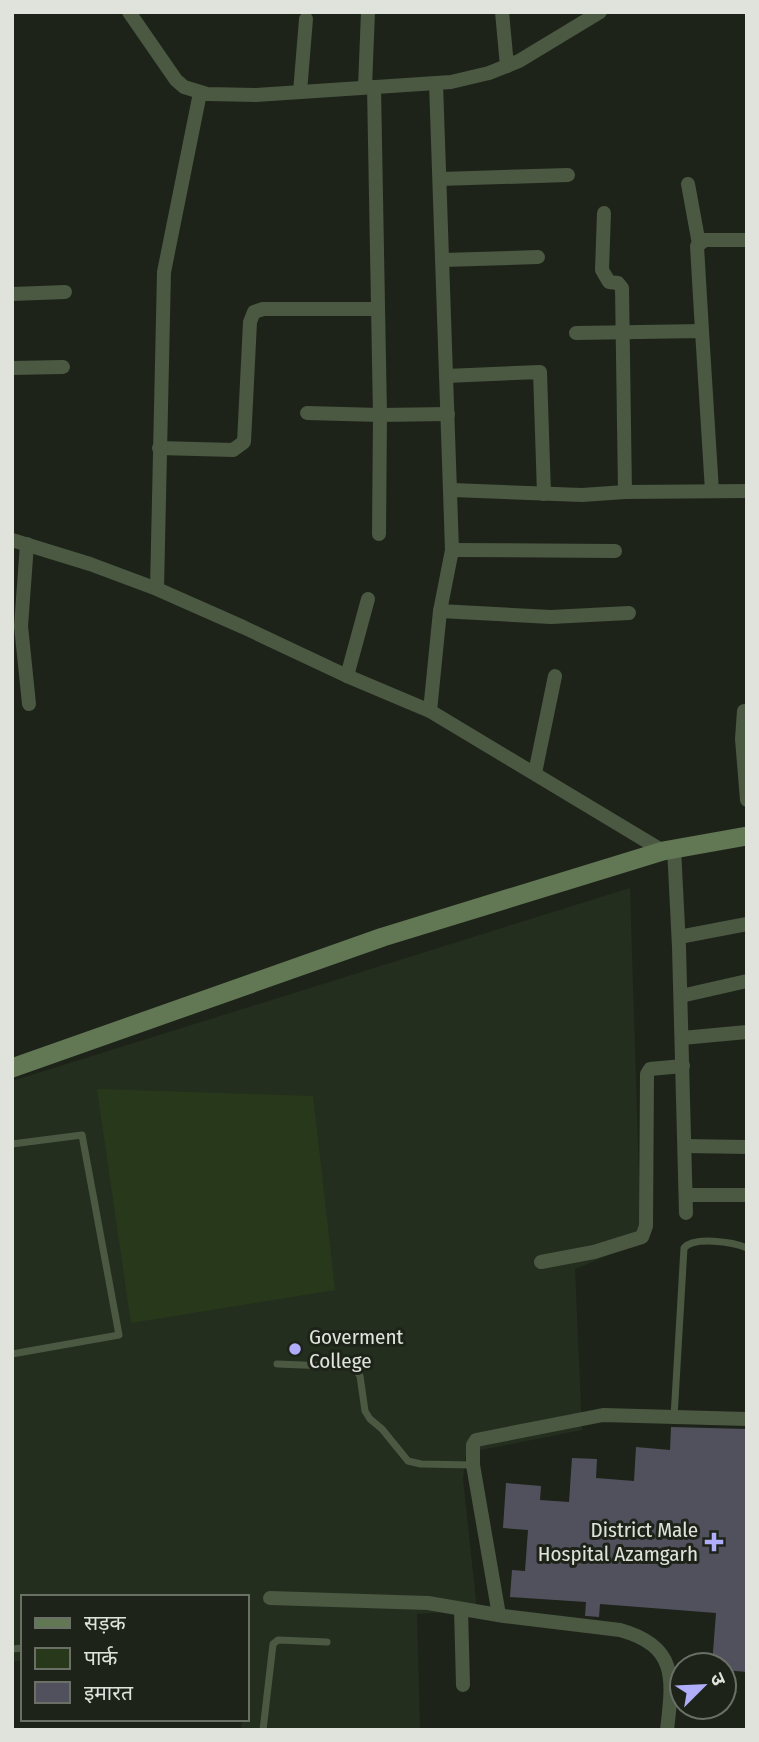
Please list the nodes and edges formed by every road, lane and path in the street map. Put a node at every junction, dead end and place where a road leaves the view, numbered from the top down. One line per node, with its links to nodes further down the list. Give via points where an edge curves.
1 (129, 12): 10 (street, via 176,80)
2 (368, 12): 8 (street)
3 (502, 12): 6 (street)
4 (600, 12): 6 (street)
5 (306, 19): 9 (street)
6 (507, 66): 7 (street)
7 (436, 83): 8 (street); 12 (street)
8 (369, 87): 9 (street); 21 (street)
9 (300, 92): 10 (street)
10 (200, 93): 31 (street, via 164,272)
11 (568, 175): 12 (street)
12 (440, 179): 18 (street)
13 (688, 184): 16 (street)
14 (604, 213): 23 (street, via 602,271 609,282 622,288)
15 (747, 240): 16 (street)
16 (699, 243): 22 (street)
17 (538, 257): 18 (street)
18 (443, 260): 27 (street)
19 (65, 292): 20 (street)
20 (12, 294)
21 (378, 309): 30 (street); 31 (street, via 254,312 244,442 233,450)
22 (702, 331): 23 (street); 33 (street)
23 (622, 332): 24 (street); 35 (street)
24 (576, 333)
25 (63, 367): 26 (street)
26 (12, 368)
27 (446, 376): 29 (street); 36 (street, via 540,372)
28 (307, 413): 30 (street)
29 (448, 414): 30 (street); 32 (street)
30 (380, 415): 37 (street)
31 (159, 448): 41 (street)
32 (452, 490): 36 (street); 39 (street)
33 (712, 491): 34 (street); 35 (street)
34 (747, 491)
35 (625, 492): 36 (street)
36 (544, 494)
37 (379, 534)
38 (20, 542): 41 (street); 43 (street)
39 (452, 550): 40 (street); 44 (street)
40 (615, 551)
41 (156, 589): 46 (street)
42 (368, 599): 46 (street)
43 (17, 605): 48 (street)
44 (440, 611): 45 (street, via 551,617); 49 (street)
45 (629, 613)
46 (347, 676): 49 (street)
47 (555, 676): 51 (street)
48 (29, 704)
49 (430, 711): 51 (street)
50 (744, 711): 52 (street)
51 (535, 773): 54 (street)
52 (747, 800)
53 (747, 836): 54 (street)
54 (668, 849): 56 (street); 62 (street, via 383,937)
55 (747, 924): 56 (street)
56 (679, 937): 58 (street)
57 (747, 981): 58 (street)
58 (681, 996): 60 (street)
59 (747, 1032): 60 (street)
60 (682, 1038): 61 (street)
61 (683, 1066): 64 (street); 70 (street, via 650,1069 647,1074 646,1226 642,1237)
62 (12, 1068)
63 (12, 1144): 71 (lane, via 82,1135 119,1335)
64 (686, 1146): 65 (street); 66 (street)
65 (747, 1147)
66 (686, 1195): 67 (street); 68 (street)
67 (747, 1195)
68 (687, 1213)
69 (747, 1248): 73 (lane, via 695,1241 684,1248)
70 (541, 1262)
71 (12, 1354)
72 (278, 1364): 75 (lane, via 355,1367 370,1419 408,1461)
73 (674, 1417): 74 (street); 75 (street, via 603,1415 480,1437 473,1445)
74 (747, 1419)
75 (473, 1465): 78 (street)
76 (270, 1598): 77 (street, via 388,1601)
77 (461, 1609): 78 (street); 80 (street)
78 (499, 1615): 82 (street, via 620,1630 657,1647 670,1670 672,1685)
79 (327, 1642): 81 (lane, via 278,1640 273,1644)
80 (463, 1685)
81 (263, 1730)
82 (667, 1730)

